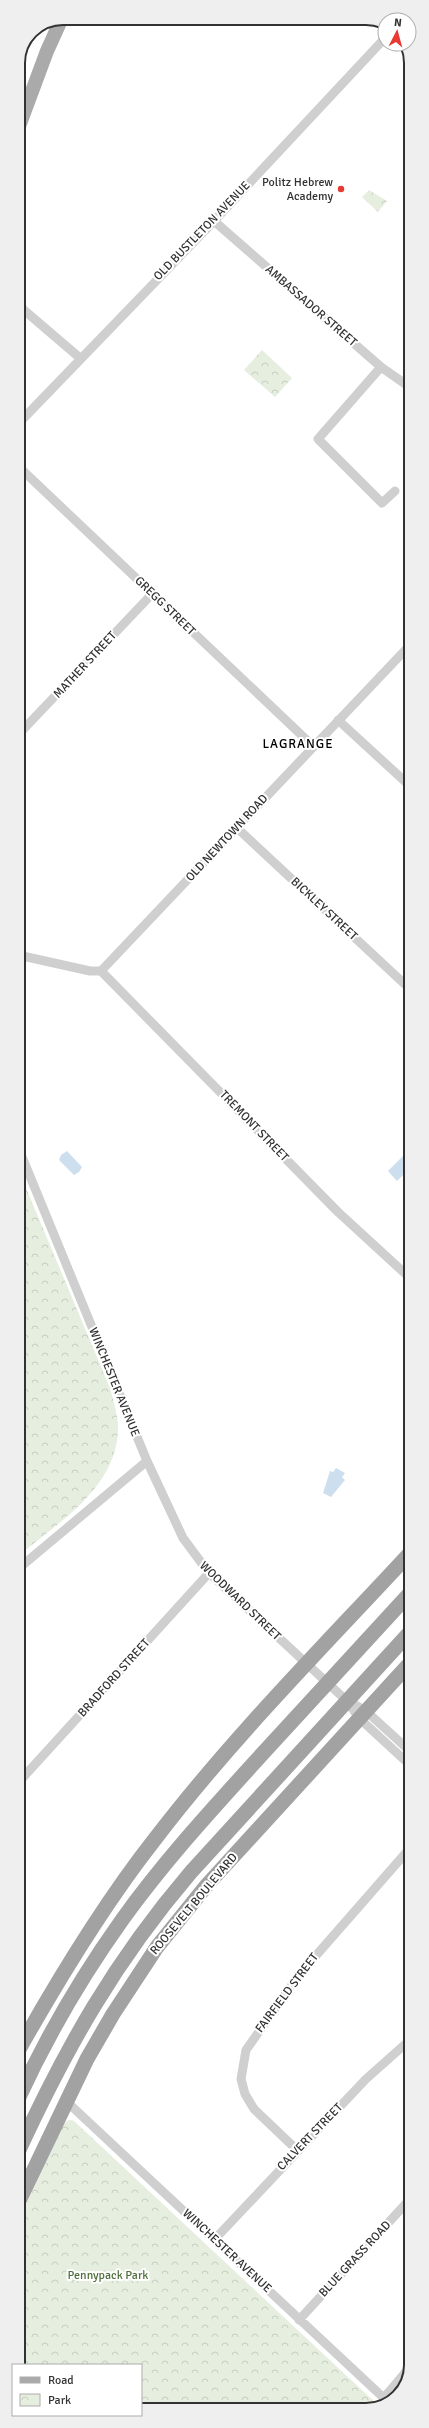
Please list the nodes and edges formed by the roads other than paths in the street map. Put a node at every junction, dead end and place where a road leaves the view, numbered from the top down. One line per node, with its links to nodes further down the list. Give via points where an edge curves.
1 (59, 26): 3 (main road)
2 (377, 47): 4 (street, OLD BUSTLETON AVENUE)
3 (25, 108)
4 (214, 221): 6 (street, OLD BUSTLETON AVENUE); 7 (street, AMBASSADOR STREET)
5 (25, 311): 6 (street)
6 (80, 358): 9 (street, OLD BUSTLETON AVENUE)
7 (382, 367): 8 (street, AMBASSADOR STREET); 11 (street, via 318,439 382,503)
8 (404, 383)
9 (25, 417)
10 (25, 473): 12 (street, GREGG STREET)
11 (395, 491)
12 (152, 594): 15 (street, MATHER STREET); 16 (street, GREGG STREET)
13 (404, 651): 14 (street, OLD NEWTOWN ROAD)
14 (338, 720): 16 (street, OLD NEWTOWN ROAD); 17 (street)
15 (25, 729)
16 (314, 746): 18 (street, OLD NEWTOWN ROAD)
17 (404, 781)
18 (237, 828): 20 (street, OLD NEWTOWN ROAD); 21 (street, BICKLEY STREET)
19 (25, 957): 20 (street, via 90,971)
20 (101, 970): 23 (street, TREMONT STREET, via 338,1212)
21 (404, 983)
22 (25, 1164): 24 (street, WINCHESTER AVENUE)
23 (404, 1273)
24 (147, 1461): 26 (street); 27 (street, WOODWARD STREET, via 183,1538)
25 (404, 1560): 30 (highway)
26 (25, 1563)
27 (209, 1574): 30 (street, WOODWARD STREET); 37 (street, BRADFORD STREET)
28 (404, 1600): 32 (highway)
29 (404, 1639): 33 (highway, ROOSEVELT BOULEVARD)
30 (307, 1664): 32 (street, WOODWARD STREET); 41 (highway, via 207,1775 150,1845 73,1956)
31 (404, 1670): 34 (highway, ROOSEVELT BOULEVARD)
32 (328, 1683): 33 (street, WOODWARD STREET); 43 (highway, via 198,1824 137,1899 76,1991)
33 (347, 1701): 34 (street, WOODWARD STREET); 39 (highway, ROOSEVELT BOULEVARD)
34 (363, 1714): 35 (street, WOODWARD STREET); 36 (street, WOODWARD STREET); 40 (highway, ROOSEVELT BOULEVARD, via 207,1885 161,1942)
35 (404, 1746)
36 (404, 1758)
37 (25, 1775)
38 (404, 1855): 47 (street, FAIRFIELD STREET, via 299,1974 246,2050 241,2079 245,2094 254,2109)
39 (173, 1893): 40 (highway); 45 (highway, ROOSEVELT BOULEVARD, via 132,1946 95,2003 59,2067)
40 (127, 1992): 44 (highway, ROOSEVELT BOULEVARD)
41 (25, 2039)
42 (404, 2045): 47 (street, CALVERT STREET, via 366,2079)
43 (25, 2085)
44 (66, 2101): 46 (highway, ROOSEVELT BOULEVARD); 51 (street, WINCHESTER AVENUE)
45 (25, 2137)
46 (46, 2145): 48 (highway); 49 (highway, ROOSEVELT BOULEVARD)
47 (297, 2150): 51 (street, CALVERT STREET)
48 (25, 2170)
49 (25, 2188)
50 (404, 2206): 52 (street, BLUE GRASS ROAD)
51 (214, 2240): 52 (street, WINCHESTER AVENUE)
52 (299, 2320): 55 (street, WINCHESTER AVENUE)
53 (401, 2378): 54 (street)
54 (388, 2396)
55 (384, 2399)

